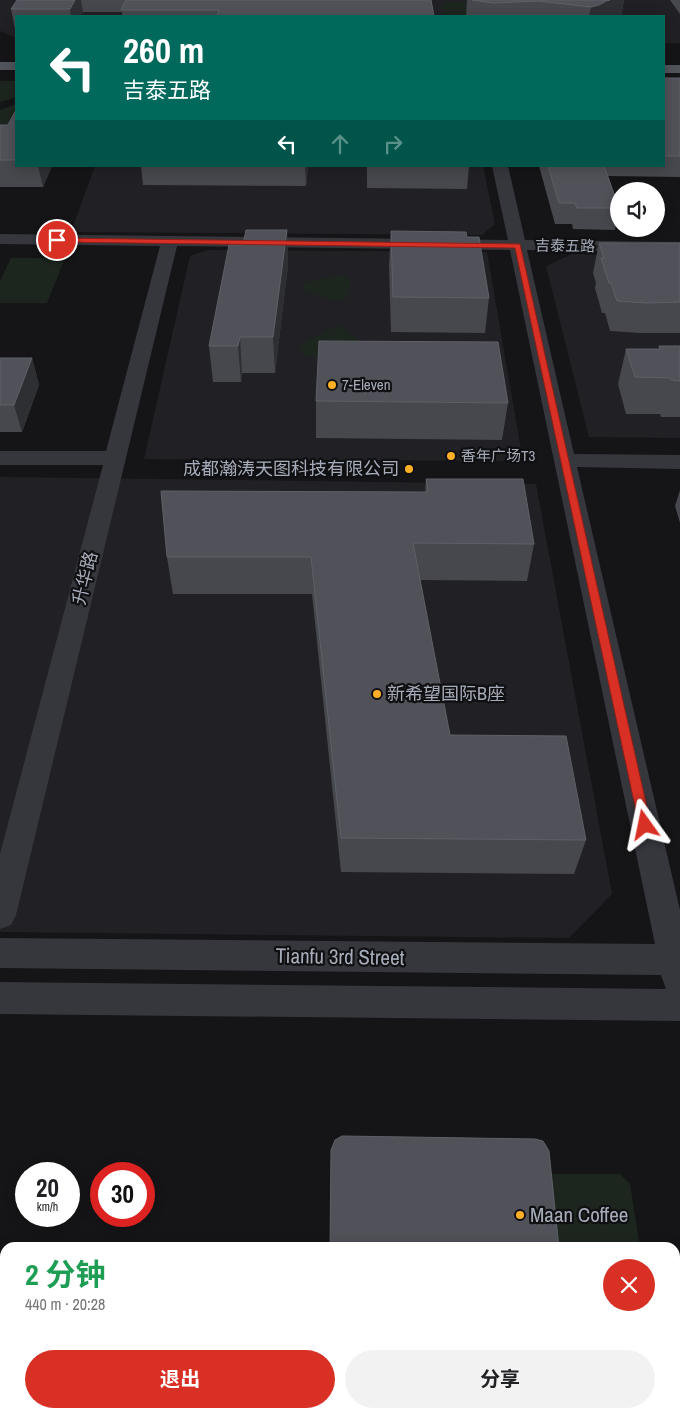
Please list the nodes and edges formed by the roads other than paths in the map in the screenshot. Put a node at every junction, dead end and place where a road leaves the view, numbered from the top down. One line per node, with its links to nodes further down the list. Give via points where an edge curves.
1 (0, 54): 2 (main road)
2 (15, 54)
3 (0, 66): 4 (main road)
4 (15, 66)
5 (665, 69): 6 (main road)
6 (680, 69)
7 (500, 167): 10 (street)
8 (0, 239): 9 (street, 吉泰五路)
9 (170, 241): 10 (street, 吉泰五路); 13 (street, 升华路)
10 (518, 246): 11 (street, 吉泰五路); 14 (street)
11 (680, 247)
12 (0, 458): 13 (street)
13 (115, 458): 16 (street, 升华路)
14 (565, 460): 15 (street); 18 (street)
15 (680, 462)
16 (0, 915)
17 (0, 953): 18 (street, Tianfu 3rd Street)
18 (678, 968)
19 (0, 998): 20 (street)
20 (680, 1005)

